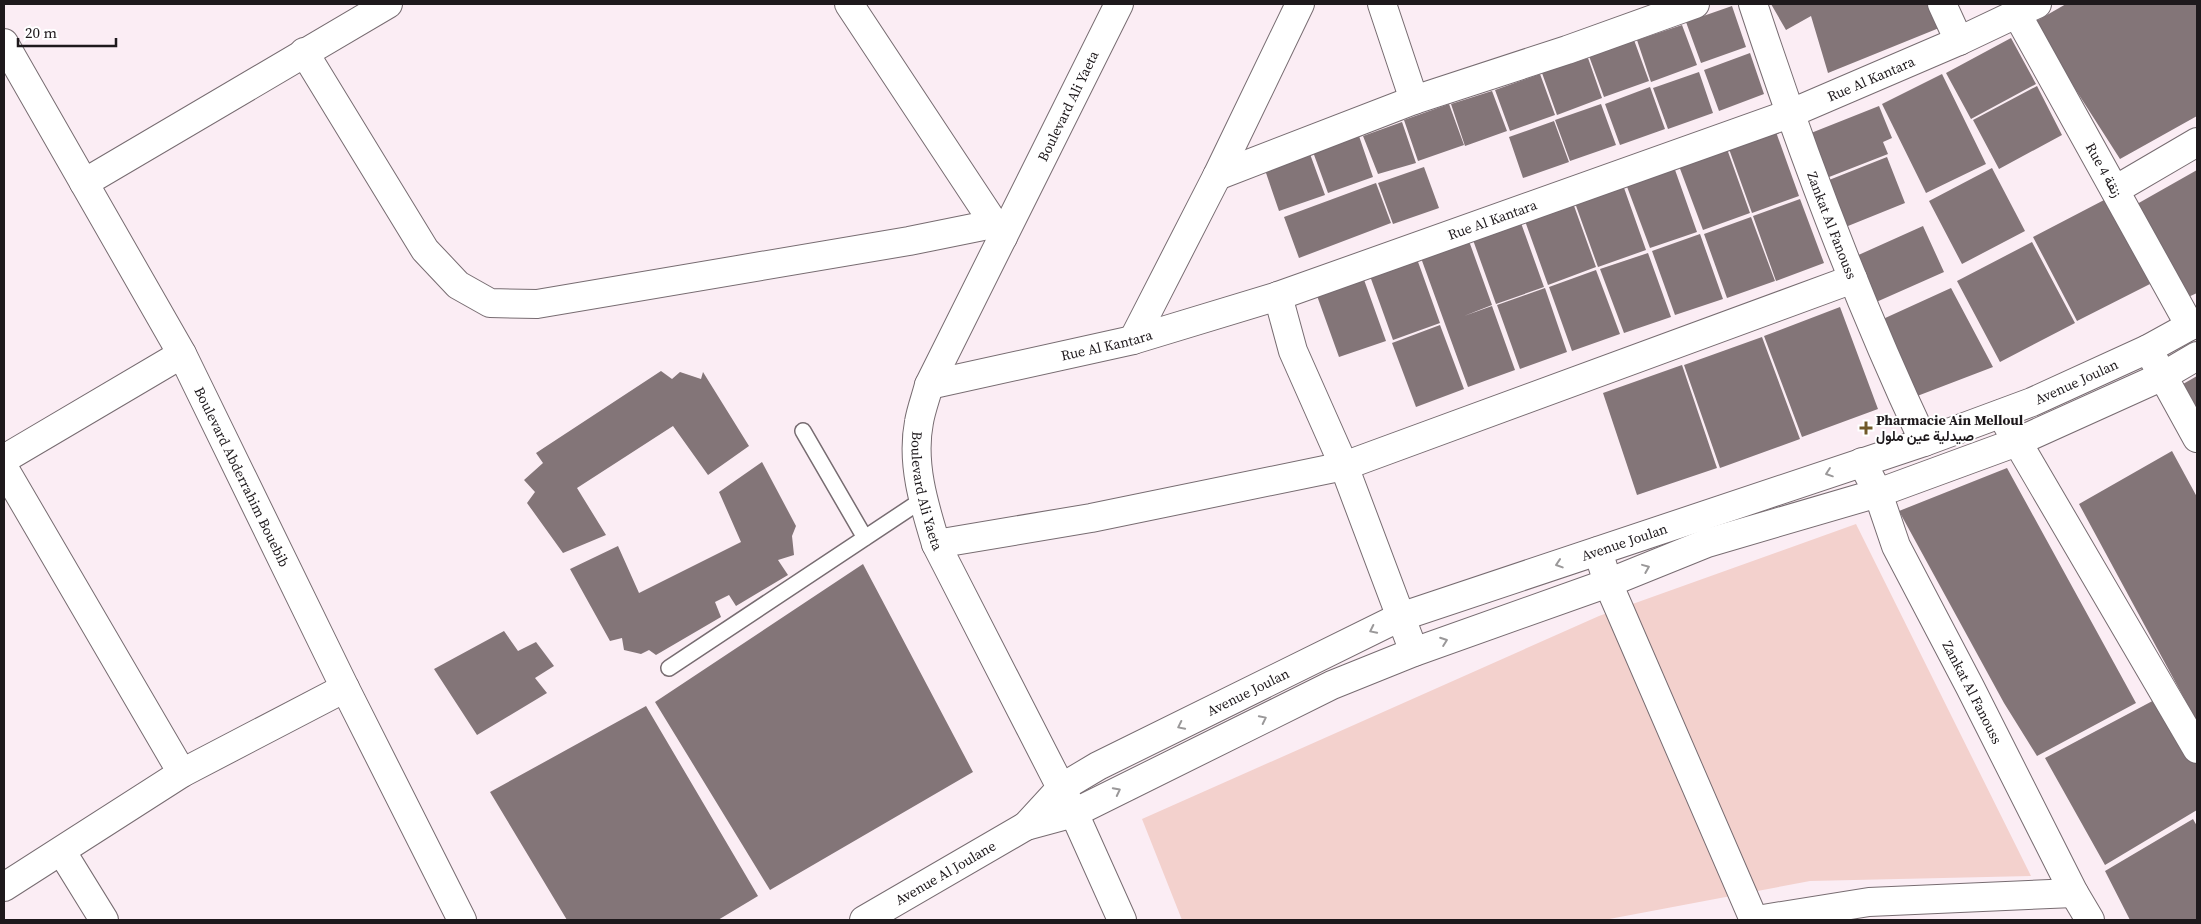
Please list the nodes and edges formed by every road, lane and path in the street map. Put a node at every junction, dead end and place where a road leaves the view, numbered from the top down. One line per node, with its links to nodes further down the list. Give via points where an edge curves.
1 (388, 4): 12 (street)
2 (849, 4): 19 (street)
3 (1119, 4): 19 (street, Boulevard Ali Yaeta)
4 (1300, 4): 16 (street)
5 (1382, 4): 13 (street)
6 (1695, 4): 13 (street)
7 (1753, 4): 14 (street, Zankat Al Fanouss)
8 (1942, 4): 10 (street)
9 (2027, 9): 10 (street, Rue Al Kantara); 18 (street, Rue 4 زنقة)
10 (1959, 41): 14 (street, Rue Al Kantara)
11 (4, 43): 17 (street, Boulevard Abderrahim Bouebib)
12 (304, 52): 17 (street); 19 (street, via 425,250 458,285 490,303 537,304 900,242)
13 (1414, 100): 16 (street)
14 (1789, 114): 20 (street, Zankat Al Fanouss); 21 (street, Rue Al Kantara)
15 (2197, 142): 18 (street)
16 (1217, 176): 23 (street)
17 (84, 183): 25 (street, Boulevard Abderrahim Bouebib)
18 (2115, 190): 22 (street, Rue 4 زنقة)
19 (998, 230): 28 (street, Boulevard Ali Yaeta)
20 (1853, 279): 32 (street, Zankat Al Fanouss, via 1886,362); 36 (street)
21 (1278, 296): 23 (street, Rue Al Kantara); 36 (street, via 1294,351)
22 (2194, 324): 24 (street, Avenue Joulan)
23 (1133, 340): 28 (street, Rue Al Kantara)
24 (2148, 349): 27 (street); 29 (street, Avenue Joulan)
25 (182, 354): 34 (street); 47 (street, Boulevard Abderrahim Bouebib)
26 (2197, 356): 27 (street)
27 (2163, 376): 31 (street); 33 (street)
28 (929, 385): 39 (street, Boulevard Ali Yaeta, via 917,444)
29 (2001, 414): 32 (street, Avenue Joulan); 33 (street)
30 (803, 431): 40 (lane)
31 (2197, 438)
32 (1924, 442): 35 (street, Avenue Joulan)
33 (2017, 442): 38 (street); 48 (street)
34 (4, 459)
35 (1862, 462): 38 (street, Zankat Al Fanouss); 42 (street, Avenue Joulan, one-way to 42)
36 (1344, 466): 41 (street, via 1091,518); 44 (street)
37 (4, 468): 49 (street)
38 (1878, 493): 43 (street, one-way to 38, via 1707,544); 55 (street, Zankat Al Fanouss, via 1896,546)
39 (922, 500): 40 (lane); 41 (street, Boulevard Ali Yaeta)
40 (865, 538): 46 (lane)
41 (936, 544): 50 (street, Boulevard Ali Yaeta)
42 (1598, 551): 43 (street); 44 (street, Avenue Joulan, one-way to 44)
43 (1608, 583): 45 (street, one-way to 43); 60 (street)
44 (1400, 617): 45 (street); 50 (street, Avenue Joulan, one-way to 50, via 1098,766)
45 (1414, 652): 51 (street, one-way to 45, via 1332,685)
46 (669, 668)
47 (345, 688): 49 (street); 57 (street, Boulevard Abderrahim Bouebib)
48 (2197, 749)
49 (182, 773): 53 (street)
50 (1061, 788): 51 (street, Boulevard Ali Yaeta); 52 (street, Avenue Al Joulane)
51 (1074, 813): 52 (street, Avenue Al Joulane); 59 (street, Boulevard Ali Yaeta)
52 (1026, 826): 58 (street, Avenue Al Joulane)
53 (62, 852): 54 (street); 56 (street)
54 (4, 887)
55 (2074, 893): 60 (street, via 1869,902); 61 (street, Zankat Al Fanouss)
56 (104, 920)
57 (462, 920)
58 (864, 920)
59 (1122, 920)
60 (1755, 920)
61 (2090, 920)

